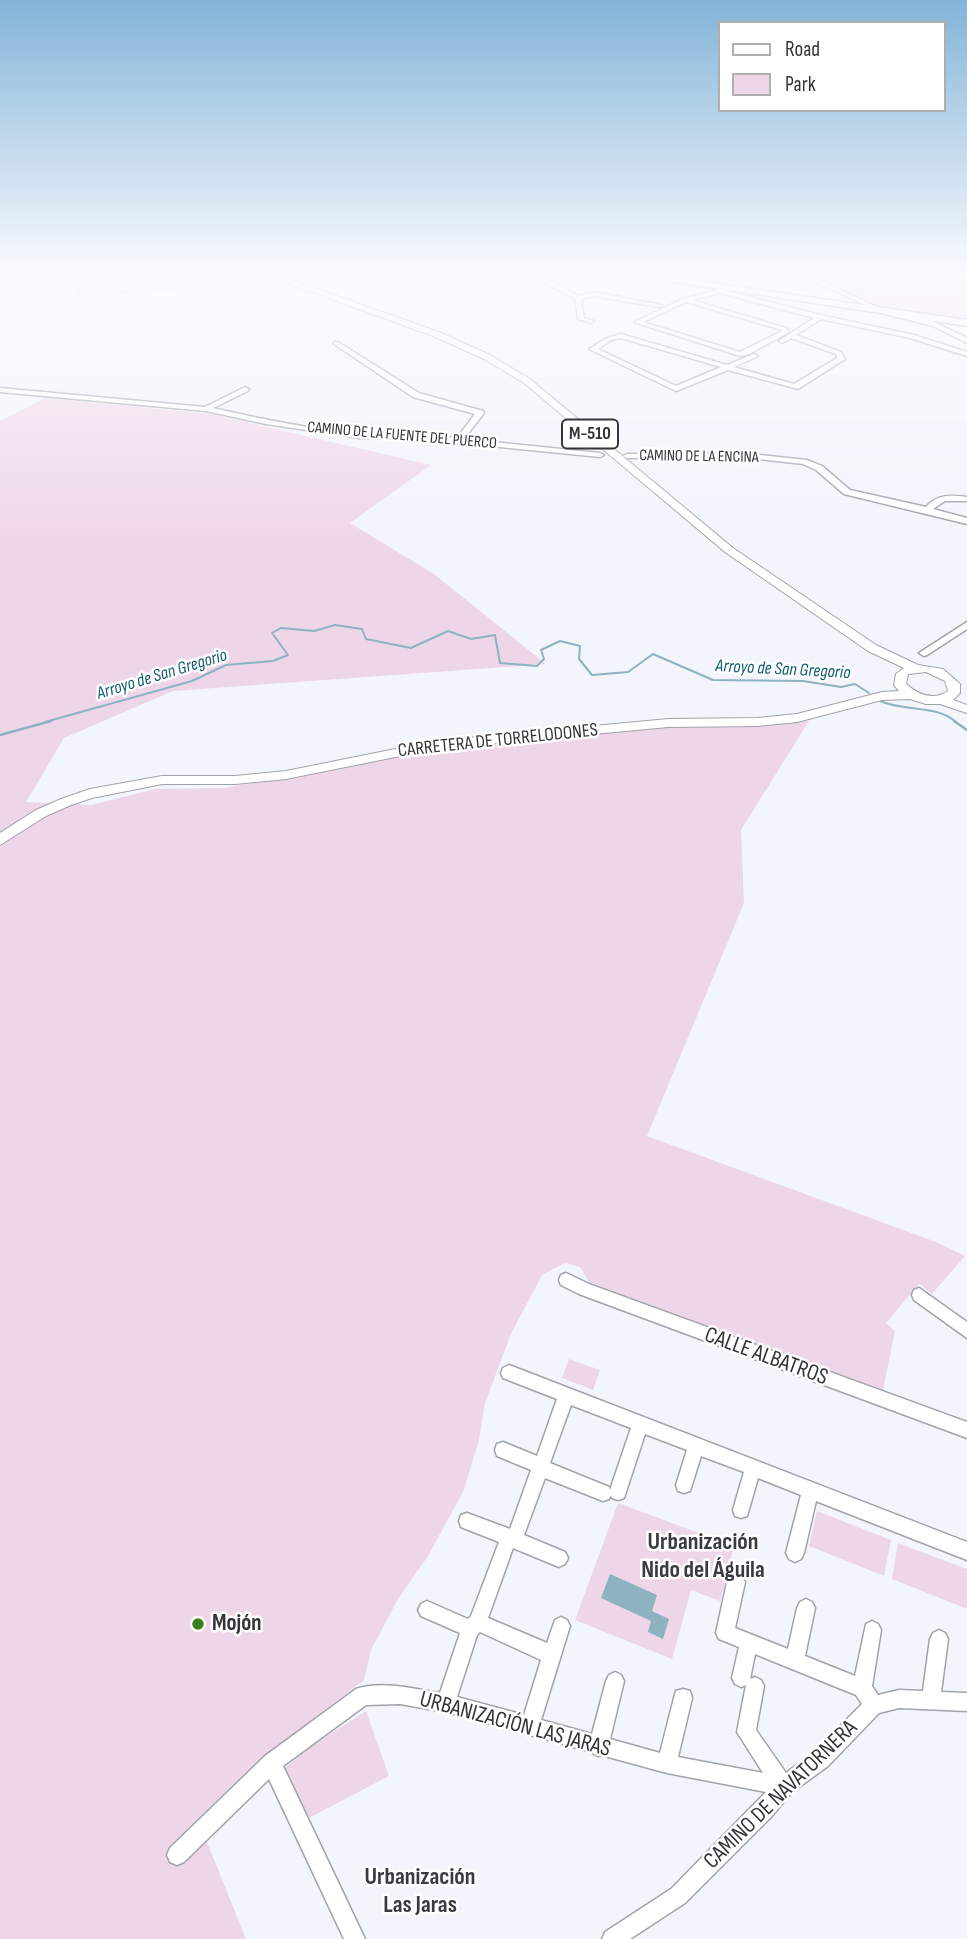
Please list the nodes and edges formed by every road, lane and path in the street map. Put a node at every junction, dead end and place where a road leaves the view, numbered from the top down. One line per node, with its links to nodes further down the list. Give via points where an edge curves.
1 (368, 363): 11 (street, via 416,395 480,413)
2 (497, 363): 19 (main road, M-510, via 527,381 729,550)
3 (623, 363): 7 (street, via 676,389)
4 (716, 363): 7 (street)
5 (735, 363): 7 (street)
6 (834, 363): 7 (street, via 795,387)
7 (728, 367)
8 (245, 389): 10 (street)
9 (0, 390): 10 (street, CAMINO DE LA FUENTE DEL PUERCO)
10 (206, 409): 11 (street, CAMINO DE LA FUENTE DEL PUERCO, via 325,432)
11 (459, 441): 12 (street, CAMINO DE LA FUENTE DEL PUERCO)
12 (600, 455)
13 (627, 456): 15 (street, CAMINO DE LA ENCINA, via 741,455 804,462 848,492)
14 (967, 499): 15 (street, via 938,499)
15 (928, 510): 16 (street, CAMINO DE LA ENCINA)
16 (967, 521)
17 (967, 625): 18 (street)
18 (924, 653)
19 (884, 656): 20 (main road, M-510); 21 (main road, M-510)
20 (915, 668): 21 (main road, CARRETERA DE TORRELODONES); 22 (main road, M-510, via 942,673)
21 (901, 680): 23 (main road, M-510); 24 (main road, CARRETERA DE TORRELODONES)
22 (955, 685): 23 (main road, M-510, via 932,701); 25 (main road, M-510)
23 (911, 695): 24 (main road, CARRETERA DE TORRELODONES)
24 (881, 696): 26 (main road, CARRETERA DE TORRELODONES, via 797,718 668,723 461,742 286,775 162,780 66,802)
25 (967, 708)
26 (0, 840)
27 (566, 1280): 33 (street, CALLE ALBATROS)
28 (919, 1295): 29 (street)
29 (967, 1331)
30 (509, 1373): 31 (street)
31 (567, 1395): 32 (street); 36 (street)
32 (640, 1424): 34 (street); 40 (street)
33 (967, 1430)
34 (696, 1446): 37 (street); 38 (street)
35 (503, 1450): 36 (street)
36 (541, 1467): 40 (street); 43 (street)
37 (753, 1468): 39 (street); 41 (street)
38 (684, 1485)
39 (810, 1490): 44 (street); 45 (street)
40 (611, 1493)
41 (741, 1510)
42 (467, 1521): 43 (street)
43 (511, 1538): 46 (street); 50 (street)
44 (967, 1551)
45 (794, 1553)
46 (559, 1558)
47 (736, 1582): 54 (street, via 725,1633)
48 (806, 1608): 56 (street)
49 (427, 1610): 50 (street)
50 (474, 1625): 55 (street); 62 (street)
51 (561, 1626): 55 (street)
52 (872, 1630): 58 (street)
53 (939, 1639): 60 (street)
54 (749, 1642): 56 (street); 68 (street, via 746,1732)
55 (552, 1655): 64 (street)
56 (794, 1660): 58 (street)
57 (615, 1681): 65 (street)
58 (862, 1688): 63 (street)
59 (684, 1698): 67 (street)
60 (930, 1700): 61 (street, CAMINO DE NAVATORNERA); 63 (street, CAMINO DE NAVATORNERA, via 899,1699)
61 (967, 1702)
62 (446, 1703): 64 (street, URBANIZACIÓN LAS JARAS); 66 (street, URBANIZACIÓN LAS JARAS, via 400,1695 363,1696)
63 (874, 1705): 68 (street, CAMINO DE NAVATORNERA, via 821,1759)
64 (530, 1725): 65 (street, URBANIZACIÓN LAS JARAS)
65 (598, 1747): 67 (street, URBANIZACIÓN LAS JARAS)
66 (272, 1763): 69 (street, URBANIZACIÓN LAS JARAS); 70 (street)
67 (667, 1764): 68 (street, URBANIZACIÓN LAS JARAS)
68 (784, 1786): 71 (street, CAMINO DE NAVATORNERA, via 678,1896)
69 (177, 1855)
70 (355, 1939)
71 (611, 1939)

